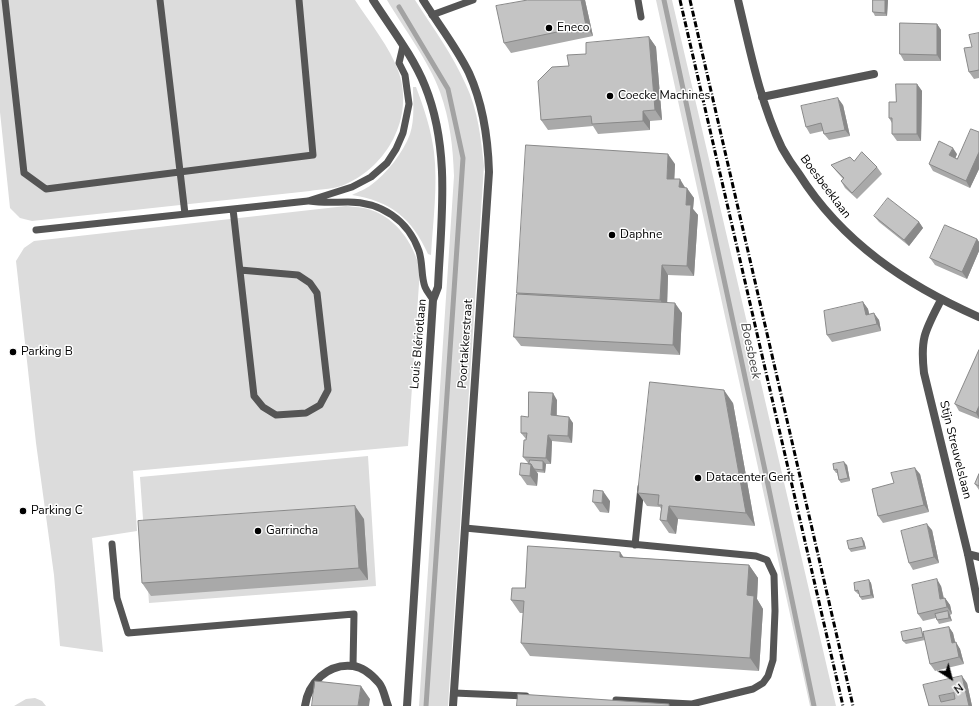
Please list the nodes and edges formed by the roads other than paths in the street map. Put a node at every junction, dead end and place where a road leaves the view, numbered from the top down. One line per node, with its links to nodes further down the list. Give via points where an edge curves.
1 (6, 0): 14 (lane, via 24,173 46,189)
2 (160, 0): 14 (lane)
3 (299, 0): 14 (lane, via 313,155)
4 (373, 0): 11 (street, Louis Blériotlaan)
5 (423, 0): 9 (street, Poortakkerstraat)
6 (473, 0): 9 (lane)
7 (638, 0): 10 (lane)
8 (738, 0): 13 (street, Boesbeeklaan)
9 (432, 15): 24 (street, Poortakkerstraat, via 468,71 475,88 482,113 490,172)
10 (641, 16)
11 (403, 46): 15 (lane, via 399,63 404,75 408,104 407,120 396,149 371,177 352,187); 20 (street, Louis Blériotlaan, via 425,85 441,140 443,169 438,287)
12 (874, 74): 13 (street)
13 (762, 97): 21 (street, Boesbeeklaan, via 783,149 806,186 833,220 861,247 892,270)
14 (179, 172): 17 (lane)
15 (308, 201): 16 (lane); 20 (lane, via 324,204 368,203 385,210 401,222 414,239 423,262 425,287)
16 (233, 209): 17 (lane); 19 (lane)
17 (185, 214): 18 (lane)
18 (36, 230)
19 (240, 270): 19 (lane, via 254,396 263,407 276,416 306,413 320,405 328,390 317,293 310,283 298,275)
20 (433, 300): 37 (street, Louis Blériotlaan)
21 (942, 300): 22 (street, Boesbeeklaan); 27 (street, Stijn Streuvelslaan, via 926,329 921,349 924,373)
22 (979, 317)
23 (642, 481): 26 (lane)
24 (465, 528): 26 (lane); 31 (street, Poortakkerstraat)
25 (112, 544): 30 (lane, via 117,598 128,632 354,614)
26 (635, 544): 34 (lane, via 756,556 767,560 771,565 774,575 775,611 773,660 768,676 763,683 753,689)
27 (968, 554): 28 (street); 29 (street, Stijn Streuvelslaan)
28 (979, 557)
29 (979, 609)
30 (353, 666): 35 (street, via 336,668 322,675 312,684); 36 (street, via 367,672 380,684)
31 (454, 693): 32 (lane); 38 (street, Poortakkerstraat)
32 (532, 696)
33 (612, 700): 34 (lane)
34 (692, 705)
35 (305, 706)
36 (388, 706)
37 (407, 706)
38 (453, 706)

